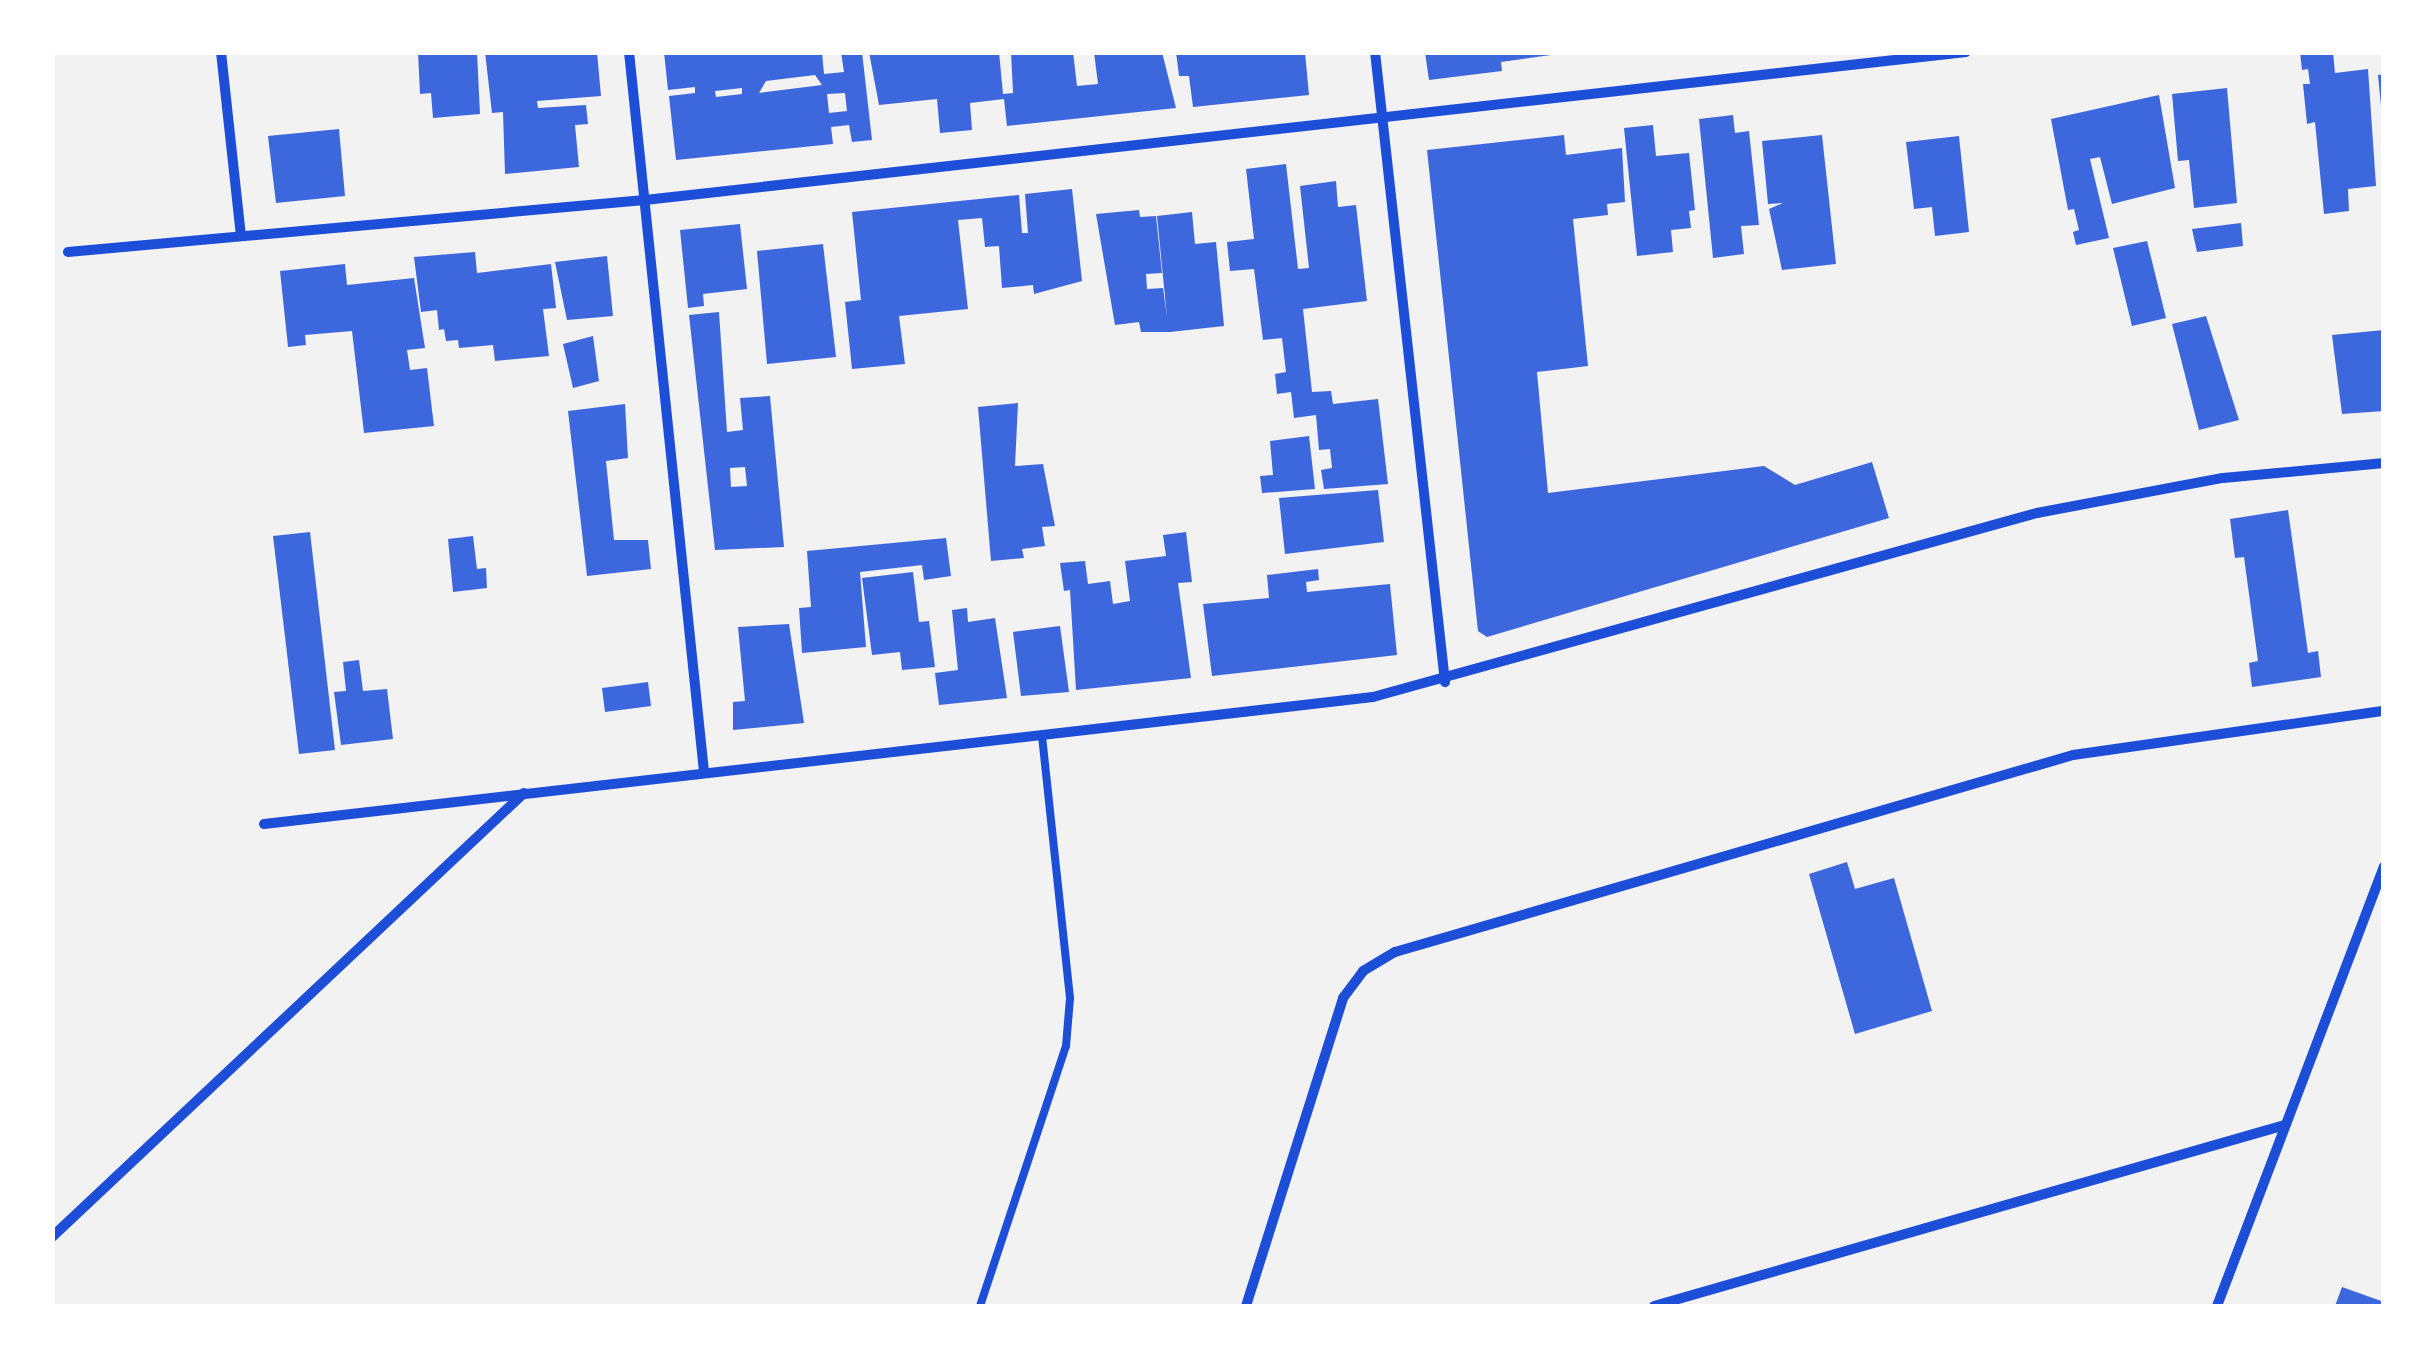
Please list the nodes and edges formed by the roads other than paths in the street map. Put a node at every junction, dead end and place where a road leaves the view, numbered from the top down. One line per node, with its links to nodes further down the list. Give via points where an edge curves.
1 (222, 52): 7 (street)
2 (629, 52): 6 (street)
3 (1374, 52): 5 (street)
4 (1966, 52): 5 (street)
5 (1382, 118): 6 (street); 10 (street)
6 (645, 200): 7 (street); 13 (street)
7 (240, 234): 8 (street)
8 (68, 252)
9 (2384, 463): 10 (street, via 2222,478 2037,513)
10 (1445, 682): 12 (street, via 1373,697)
11 (2384, 711): 20 (street, via 2074,755 1395,952 1363,971 1343,998)
12 (1042, 734): 13 (street); 19 (lane, via 1070,998 1066,1046)
13 (704, 772): 14 (street)
14 (525, 792): 15 (street); 18 (street)
15 (264, 824)
16 (2384, 867): 17 (street)
17 (2285, 1125): 21 (street); 22 (street)
18 (52, 1237)
19 (980, 1306)
20 (1246, 1306)
21 (1654, 1306)
22 (2216, 1306)

